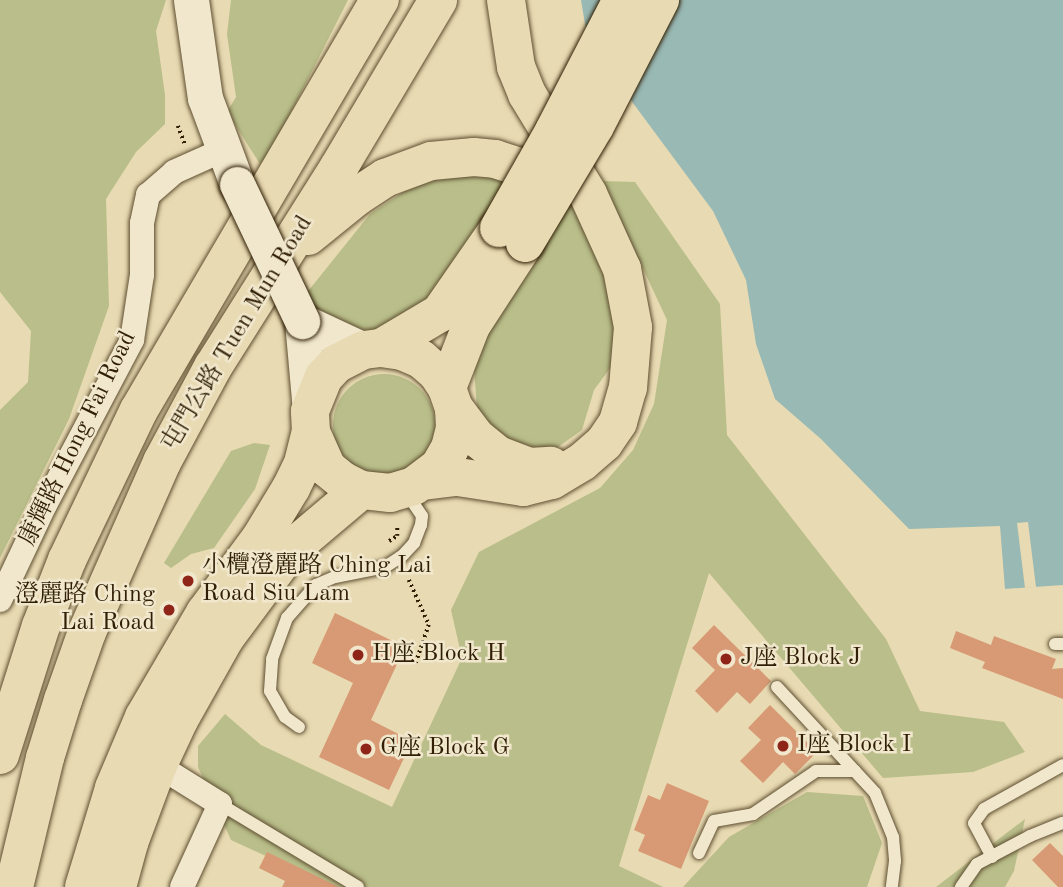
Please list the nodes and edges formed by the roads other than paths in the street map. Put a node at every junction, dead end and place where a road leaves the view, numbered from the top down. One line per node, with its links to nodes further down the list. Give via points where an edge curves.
1 (191, 0): 7 (main road, via 205,98)
2 (380, 0): 21 (main road, 屯門公路 Tuen Mun Road, via 139,410 67,560)
3 (438, 0): 10 (main road, 屯門公路 Tuen Mun Road)
4 (506, 0): 9 (main road, via 516,67 527,94 588,194)
5 (622, 0): 8 (main road, bridge, via 529,178)
6 (660, 0): 8 (main road, bridge, via 595,125)
7 (223, 150): 11 (main road, bridge); 18 (street, 康輝路 Hong Fai Road, via 174,172 148,195 132,340)
8 (512, 236): 12 (main road, via 440,313); 13 (main road, via 471,326)
9 (614, 249): 10 (main road, via 584,206 558,185 514,164 474,157 431,161 385,178 317,227); 15 (main road, via 631,306 631,367 611,434)
10 (279, 264): 29 (main road, 屯門公路 Tuen Mun Road, via 213,366 121,552 63,700)
11 (302, 321): 12 (main road); 14 (main road)
12 (373, 349): 13 (main road, via 402,351 421,359 437,373); 14 (main road, via 336,364 324,377)
13 (451, 398): 15 (main road, via 486,447 513,462 538,467); 16 (main road, via 455,428 450,447 439,467)
14 (311, 421): 17 (main road, via 317,451 327,468); 22 (main road, via 303,463 275,517 192,634 144,717)
15 (582, 462): 16 (main road, via 537,486 458,477)
16 (414, 486): 17 (main road, via 390,493); 20 (lane, via 422,516 414,543 402,556 385,567 316,585 287,618 272,659 270,691 285,717)
17 (361, 490): 22 (main road, via 311,531 269,575)
18 (0, 600)
19 (777, 687): 24 (lane)
20 (299, 727)
21 (0, 755)
22 (144, 757): 25 (street); 30 (main road, via 98,835); 31 (main road)
23 (1063, 765): 28 (lane, via 984,809 974,823)
24 (855, 771): 27 (lane, via 816,771 753,814 714,821); 34 (lane, via 875,793 886,815 895,861)
25 (220, 804): 32 (street); 33 (lane)
26 (1063, 823): 28 (lane)
27 (699, 853)
28 (992, 857): 35 (lane, via 977,864)
29 (14, 887)
30 (84, 887)
31 (117, 887)
32 (182, 887)
33 (358, 887)
34 (892, 887)
35 (961, 887)

